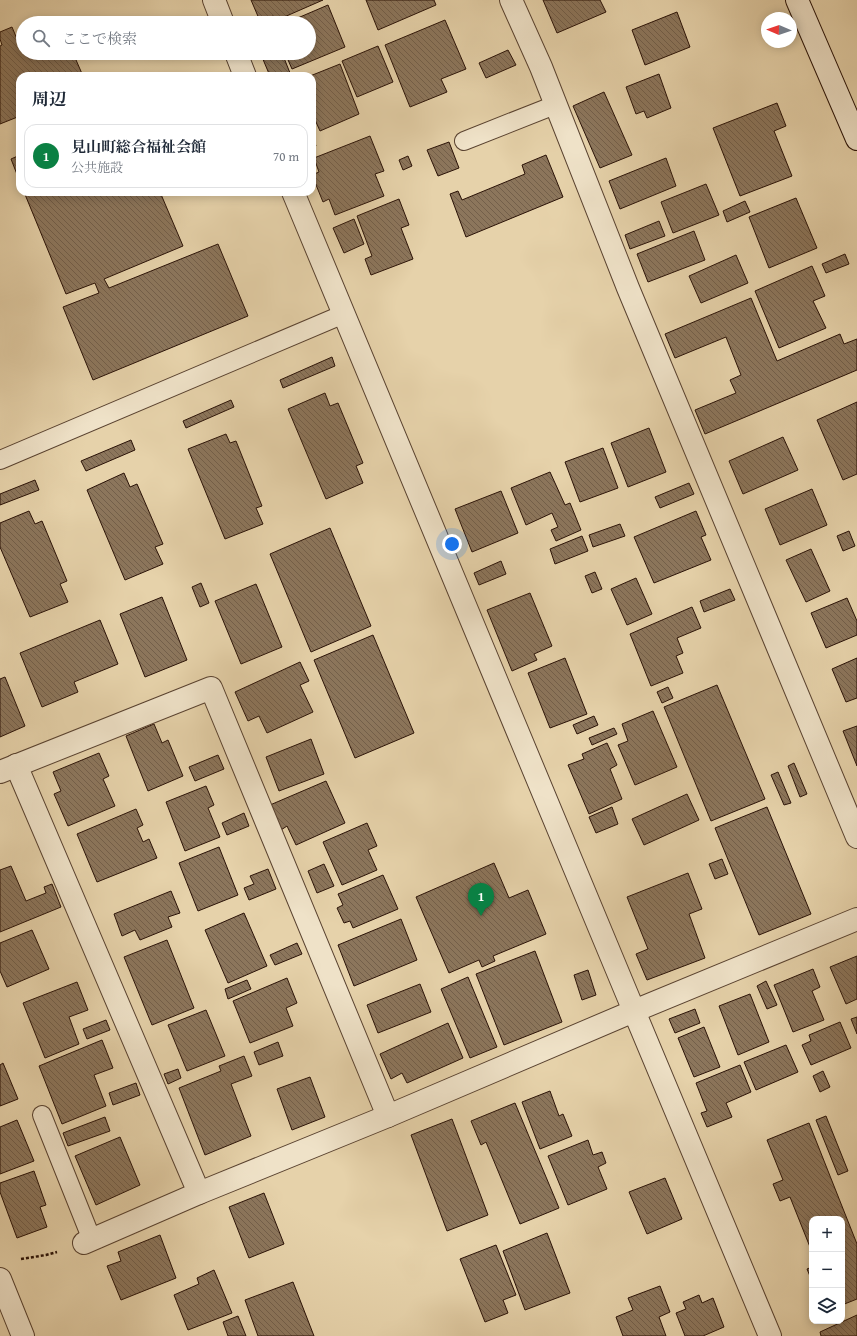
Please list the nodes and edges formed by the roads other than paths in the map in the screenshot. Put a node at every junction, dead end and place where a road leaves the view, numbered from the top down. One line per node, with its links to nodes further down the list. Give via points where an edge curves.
1 (214, 0): 4 (street)
2 (511, 0): 7 (street)
3 (797, 0): 8 (street)
4 (220, 16)
5 (239, 60): 6 (street)
6 (243, 72)
7 (555, 104): 9 (lane); 14 (street, via 631,295)
8 (857, 139)
9 (464, 141)
10 (295, 196): 11 (street)
11 (344, 314): 12 (lane); 16 (street)
12 (0, 460)
13 (8, 769): 18 (street, via 211,688); 19 (street)
14 (857, 837)
15 (857, 919): 16 (street)
16 (634, 1011): 18 (street); 23 (street)
17 (42, 1115): 20 (lane)
18 (388, 1116): 19 (street)
19 (199, 1193): 20 (street)
20 (88, 1241)
21 (0, 1279): 22 (street)
22 (24, 1336)
23 (770, 1336)

